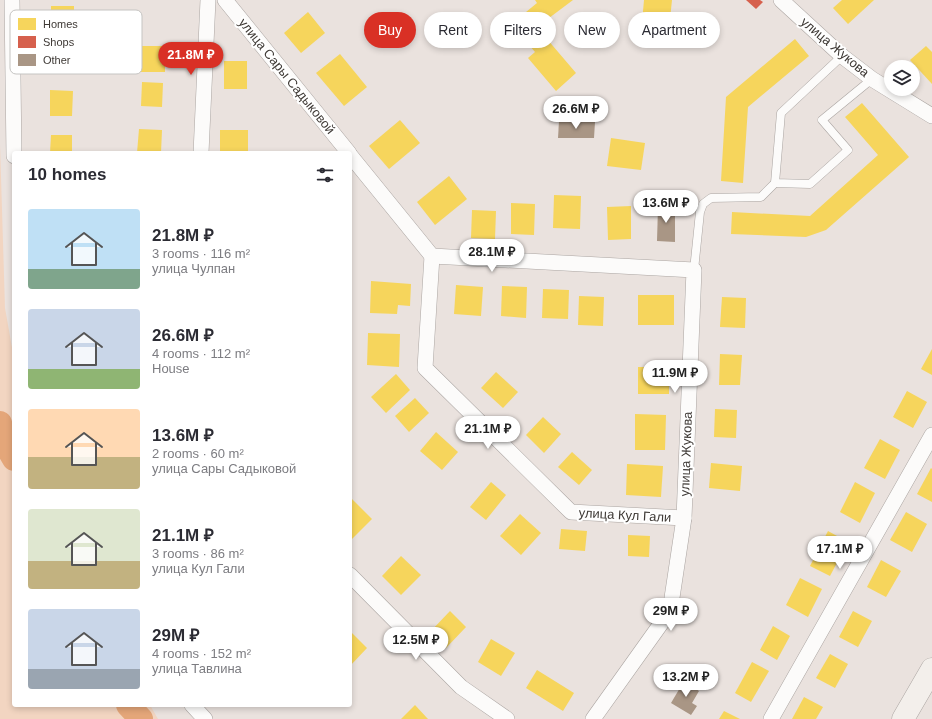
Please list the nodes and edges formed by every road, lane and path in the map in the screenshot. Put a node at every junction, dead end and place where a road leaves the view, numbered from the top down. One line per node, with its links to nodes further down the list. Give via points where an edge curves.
1 (12, 0): 5 (street)
2 (208, 0): 11 (street)
3 (225, 0): 12 (street, улица Сары Садыковой)
4 (781, 0): 6 (street, улица Жукова)
5 (12, 10)
6 (842, 56): 8 (street, улица Жукова); 14 (lane, via 781,113)
7 (13, 74): 10 (street)
8 (872, 79): 9 (street, улица Жукова); 14 (lane, via 822,120 848,150 810,184)
9 (932, 116)
10 (14, 151)
11 (201, 151)
12 (347, 151)
13 (352, 158): 15 (street, улица Сары Садыковой)
14 (775, 183): 16 (lane, via 761,197 711,198 703,204)
15 (432, 256): 16 (street); 18 (street, улица Кул Гали, via 425,368 571,512)
16 (694, 270): 18 (street, улица Жукова)
17 (932, 435): 25 (street)
18 (684, 518): 22 (street, улица Жукова, via 670,611)
19 (352, 577): 24 (street, via 461,687)
20 (932, 669): 26 (main road)
21 (194, 707): 23 (street)
22 (598, 717)
23 (205, 719)
24 (507, 719)
25 (771, 719)
26 (903, 719)

